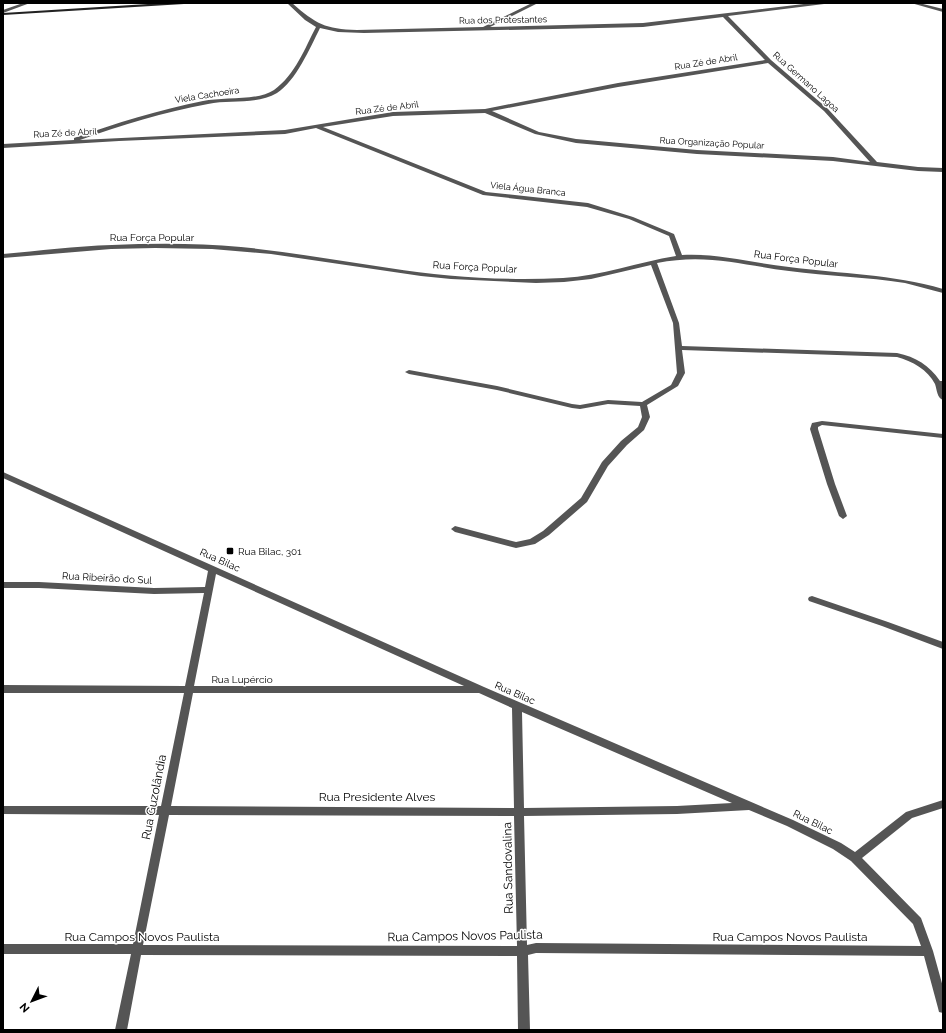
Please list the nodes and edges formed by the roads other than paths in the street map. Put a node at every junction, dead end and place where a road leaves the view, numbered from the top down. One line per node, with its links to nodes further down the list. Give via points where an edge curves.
1 (28, 3): 8 (street)
2 (184, 3): 8 (street)
3 (289, 3): 10 (street, Rua dos Protestantes)
4 (536, 3): 11 (street)
5 (824, 3): 9 (street, Rua dos Protestantes)
6 (913, 3): 7 (street)
7 (943, 11)
8 (3, 13)
9 (724, 15): 11 (street, Rua dos Protestantes, via 642,25); 12 (street, Rua Germano Lagoa)
10 (319, 26): 11 (street, Rua dos Protestantes, via 370,31); 15 (street, Viela Cachoeira, via 302,58 282,86 274,92 176,109)
11 (483, 29)
12 (769, 61): 13 (street, Rua Zé de Abril, via 618,85); 17 (street, Rua Germano Lagoa, via 826,110)
13 (485, 111): 14 (street, Rua Zé de Abril, via 393,114); 17 (street, Rua Organização Popular, via 537,133 576,141)
14 (318, 128): 15 (street, Rua Zé de Abril, via 285,132); 20 (street, Viela Água Branca, via 485,194 588,205 631,218 672,235)
15 (65, 142): 16 (street, Rua Zé de Abril)
16 (3, 146)
17 (876, 164): 18 (street, Rua Organização Popular)
18 (943, 170)
19 (3, 256): 21 (street, Rua Força Popular, via 126,246 194,246 459,278 545,280 617,272)
20 (680, 257): 21 (street, Rua Força Popular); 22 (street, Rua Força Popular, via 703,257 901,281)
21 (653, 262): 23 (street, via 676,323)
22 (943, 291)
23 (679, 348): 25 (street, via 897,355 919,362); 27 (street, via 682,373 674,386)
24 (409, 372): 27 (street, via 497,388 572,406 608,402)
25 (941, 383): 26 (street)
26 (943, 398)
27 (643, 404): 31 (street, via 646,417 641,428 605,464 584,500 546,534 532,542 516,545)
28 (943, 436): 30 (street, via 822,423 815,425 814,429)
29 (3, 475): 32 (street, Rua Bilac)
30 (843, 516)
31 (455, 529)
32 (213, 569): 34 (street, Rua Guzolândia); 39 (street, Rua Bilac)
33 (3, 585): 34 (street, Rua Ribeirão do Sul, via 154,592)
34 (209, 590): 38 (street, Rua Guzolândia)
35 (812, 599): 36 (street)
36 (943, 646)
37 (3, 688): 38 (street, Rua Lupércio)
38 (189, 690): 39 (street, Rua Lupércio); 44 (street, Rua Guzolândia)
39 (481, 690): 40 (street, Rua Bilac)
40 (517, 705): 42 (street, Rua Bilac); 45 (street, Rua Sandovalina)
41 (943, 804): 46 (street, via 909,815)
42 (751, 806): 45 (street, Rua Presidente Alves, via 677,810); 46 (street, Rua Bilac, via 837,846)
43 (3, 810): 44 (street, Rua Presidente Alves)
44 (165, 811): 45 (street, Rua Presidente Alves); 48 (street, Rua Guzolândia)
45 (520, 812): 49 (street, Rua Sandovalina)
46 (855, 858): 50 (street, Rua Bilac, via 917,921)
47 (3, 949): 48 (street, Rua Campos Novos Paulista)
48 (138, 951): 49 (street, Rua Campos Novos Paulista); 52 (street, Rua Guzolândia)
49 (522, 951): 50 (street, Rua Campos Novos Paulista, via 536,948); 53 (street, Rua Sandovalina)
50 (928, 951): 51 (street, Rua Bilac)
51 (943, 1008)
52 (121, 1030)
53 (524, 1030)

